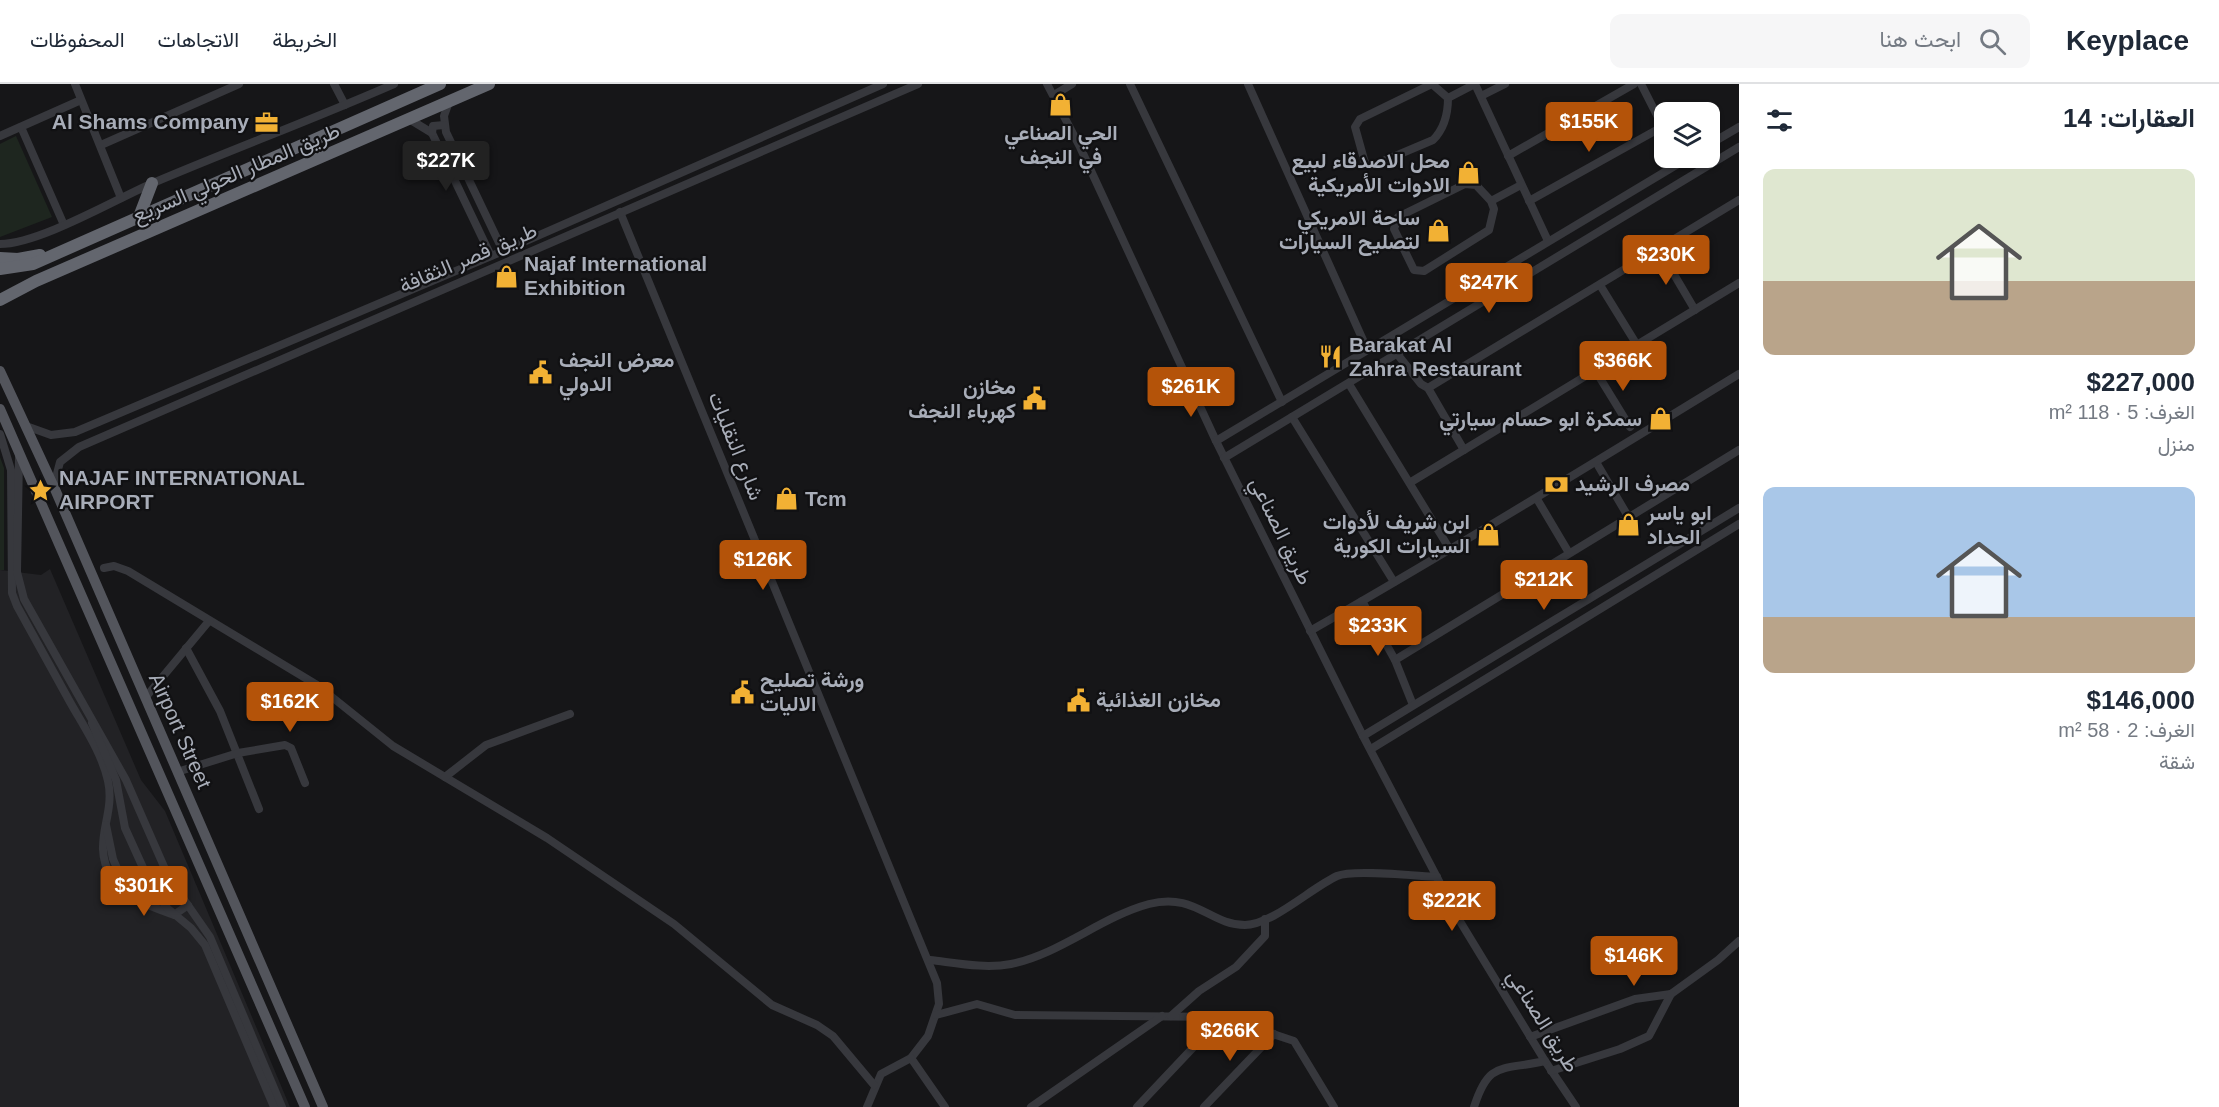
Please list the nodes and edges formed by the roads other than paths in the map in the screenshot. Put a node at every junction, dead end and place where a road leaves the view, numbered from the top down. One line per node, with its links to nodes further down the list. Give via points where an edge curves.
1 (239, 84): 33 (street)
2 (334, 84): 23 (street)
3 (394, 84): 23 (street)
4 (440, 84): 44 (highway, طريق المطار الحولي السريع)
5 (489, 84): 18 (highway, طريق المطار الحولي السريع)
6 (883, 84): 50 (street, طريق قصر الثقافة)
7 (918, 84): 17 (street, طريق قصر الثقافة)
8 (1047, 84): 19 (street, طريق الصناعي)
9 (1072, 84): 19 (street)
10 (1130, 84): 66 (street)
11 (1248, 84): 59 (street)
12 (1475, 84): 20 (street); 21 (street)
13 (1505, 84): 20 (street)
14 (1634, 84): 35 (street)
15 (1641, 84): 24 (street)
16 (78, 85): 22 (street)
17 (903, 87): 43 (street, طريق قصر الثقافة)
18 (457, 94): 25 (highway, طريق المطار الحولي السريع); 26 (street, via 444,116)
19 (1054, 95): 72 (street, طريق الصناعي)
20 (1481, 96): 35 (street)
21 (1448, 98): 21 (street, via 1436,87 1426,85 1360,118 1355,127 1365,163 1374,165 1433,140 1444,126)
22 (81, 100): 27 (street); 33 (street)
23 (345, 105): 37 (street)
24 (1654, 109)
25 (409, 119): 29 (street); 56 (highway, طريق المطار الحولي السريع)
26 (444, 125): 29 (street, via 433,126); 50 (street)
27 (21, 127): 31 (street); 45 (street)
28 (1739, 127): 32 (street)
29 (432, 133): 51 (street)
30 (1654, 134): 42 (street)
31 (0, 136)
32 (1720, 138)
33 (101, 145): 39 (street)
34 (1739, 147): 60 (street)
35 (1508, 156): 38 (street)
36 (1668, 168): 46 (street)
37 (152, 183): 39 (street); 44 (highway)
38 (1521, 185): 41 (street); 42 (street)
39 (121, 198): 45 (street)
40 (1739, 200): 49 (street)
41 (1491, 201): 41 (street, via 1476,185 1465,184 1398,218 1394,229 1414,270 1424,271 1489,230 1494,209)
42 (1529, 201): 46 (street)
43 (620, 212): 79 (street, طريق قصر الثقافة, via 72,451 60,462); 119 (street, شارع النقليات)
44 (139, 217): 48 (highway, طريق المطار الحولي السريع)
45 (64, 225): 47 (street, via 20,242)
46 (1548, 241): 59 (street)
47 (0, 244)
48 (76, 246): 52 (highway, via 29,257); 53 (highway, طريق المطار الحولي السريع, via 33,264)
49 (1659, 249): 55 (street); 57 (street)
50 (503, 250): 51 (street, طريق قصر الثقافة)
51 (491, 256): 69 (street, طريق قصر الثقافة, via 75,432 51,435)
52 (0, 258)
53 (0, 269)
54 (1739, 283): 57 (street)
55 (1600, 285): 58 (street); 65 (street)
56 (0, 300)
57 (1695, 310): 58 (street)
58 (1637, 345): 61 (street)
59 (1367, 349): 66 (street)
60 (1398, 355): 64 (street); 65 (street, via 1420,384)
61 (1595, 370): 70 (street); 73 (street)
62 (0, 371): 69 (main road, Airport Street)
63 (1739, 374): 77 (street)
64 (1349, 384): 68 (street); 78 (street)
65 (1428, 388): 73 (street)
66 (1282, 402): 72 (street)
67 (0, 409): 75 (main road, Airport Street)
68 (1292, 417): 76 (street); 89 (street)
69 (26, 426): 79 (main road, Airport Street)
70 (1630, 427)
71 (0, 434): 116 (street, via 11,470 12,592 17,606 106,773 110,798 106,825 113,859 129,893)
72 (1216, 441): 76 (street, طريق الصناعي)
73 (1464, 450): 78 (street)
74 (1739, 450): 82 (street)
75 (19, 452): 98 (main road, Airport Street); 104 (street, via 20,587)
76 (1224, 458): 92 (street, طريق الصناعي)
77 (1596, 462): 80 (street); 82 (street)
78 (1411, 482): 85 (street)
79 (54, 487): 97 (main road, Airport Street)
80 (1537, 499): 85 (street); 86 (street)
81 (1739, 508): 84 (street)
82 (1629, 518): 86 (street)
83 (1739, 524): 87 (street)
84 (1680, 543): 87 (street); 93 (street)
85 (1449, 548): 89 (street)
86 (1569, 552): 96 (street)
87 (1687, 556): 95 (street)
88 (104, 568): 91 (street, via 123,569)
89 (1394, 582): 90 (street)
90 (1362, 601): 92 (street); 96 (street)
91 (208, 621): 94 (street); 109 (street, via 317,685 393,746)
92 (1310, 631): 105 (street, طريق الصناعي)
93 (1513, 645): 95 (street); 100 (street)
94 (186, 648): 99 (street); 107 (street)
95 (1521, 657): 106 (street)
96 (1395, 660): 100 (street)
97 (136, 679): 98 (main road, via 133,688); 99 (main road, Airport Street)
98 (121, 688): 103 (main road, Airport Street)
99 (145, 698): 101 (main road, Airport Street)
100 (1413, 705): 105 (street)
101 (151, 711): 103 (main road, via 140,708); 108 (main road, Airport Street)
102 (570, 714): 109 (street, via 486,745)
103 (134, 717): 133 (main road, Airport Street)
104 (91, 721): 111 (street, via 100,731); 112 (street, via 116,780)
105 (1362, 736): 106 (street, طريق الصناعي)
106 (1371, 749): 114 (street, طريق الصناعي)
107 (238, 753): 108 (street); 110 (street, via 287,746); 113 (street)
108 (177, 772): 134 (main road, Airport Street)
109 (445, 777): 130 (street, via 547,838 674,924 772,1005 825,1030 847,1050)
110 (305, 783)
111 (133, 800): 112 (street); 115 (street, via 169,878)
112 (121, 803): 116 (street, via 125,828 150,883)
113 (259, 809)
114 (1437, 877): 117 (street, via 1339,875); 126 (street, طريق الصناعي)
115 (188, 905): 116 (street); 132 (street, via 210,937)
116 (174, 915): 131 (street, via 194,932 209,953)
117 (1264, 919): 119 (street, via 1237,924 1187,903 1160,902 1021,961 989,966); 123 (street, via 1264,936 1236,967 1198,991)
118 (1739, 941): 120 (street)
119 (930, 960): 121 (street, شارع النقليات, via 939,993)
120 (1671, 994): 126 (street, via 1635,999); 129 (street, via 1649,1036)
121 (936, 1015): 122 (street, via 977,1004 1015,1015); 127 (street, via 928,1036)
122 (1162, 1016): 123 (street); 137 (street)
123 (1171, 1016): 124 (street)
124 (1222, 1017): 125 (street); 138 (street)
125 (1274, 1034): 139 (street); 140 (street, via 1294,1041)
126 (1530, 1037): 128 (street, طريق الصناعي)
127 (911, 1058): 130 (street, via 885,1070); 136 (street)
128 (1545, 1061): 129 (street, طريق الصناعي); 141 (street, via 1493,1071 1485,1079)
129 (1551, 1071): 142 (street, طريق الصناعي)
130 (874, 1085): 135 (street)
131 (274, 1107)
132 (282, 1107)
133 (305, 1107)
134 (323, 1107)
135 (867, 1107)
136 (945, 1107)
137 (1031, 1107)
138 (1137, 1107)
139 (1204, 1107)
140 (1334, 1107)
141 (1474, 1107)
142 (1576, 1107)

